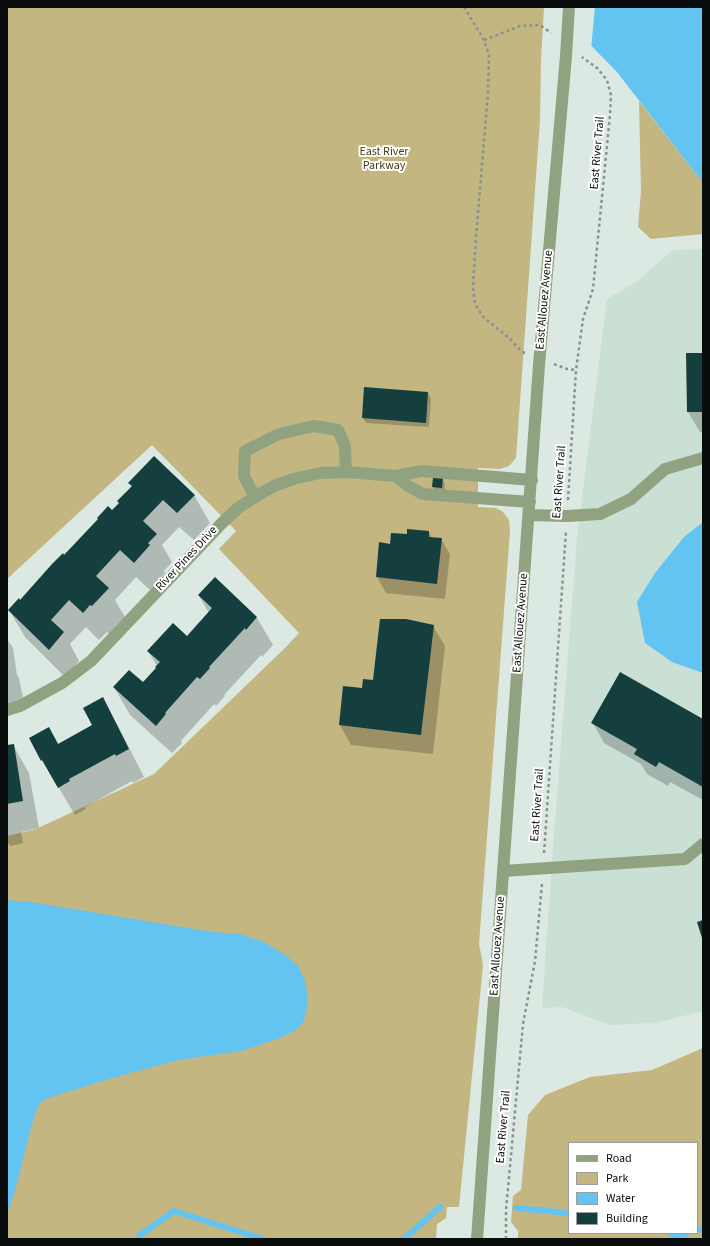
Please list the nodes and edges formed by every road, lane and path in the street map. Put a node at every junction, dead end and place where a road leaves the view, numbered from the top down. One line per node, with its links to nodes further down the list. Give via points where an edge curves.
1 (464, 7): 4 (path)
2 (569, 7): 6 (street, East Allouez Avenue, bridge)
3 (553, 35): 4 (path, via 540,25 520,26)
4 (484, 40): 6 (path, via 489,55 488,93 476,237 473,287 475,303 482,316 522,352)
5 (578, 54): 7 (path, East River Trail, via 597,68 606,80 610,102 593,290 583,319)
6 (540, 359): 7 (path, via 567,370); 11 (street, East Allouez Avenue)
7 (576, 370): 15 (path, East River Trail)
8 (703, 458): 15 (street, via 665,469 631,499 600,514)
9 (346, 472): 10 (street, River Pines Drive); 12 (street, River Pines Drive, via 320,473 293,479); 12 (street, via 345,446 338,430 314,426 279,434 245,451 244,476)
10 (396, 476): 11 (street, River Pines Drive, via 421,471); 13 (street, via 423,494)
11 (532, 480): 13 (street, East Allouez Avenue)
12 (255, 497): 16 (street, River Pines Drive, via 217,527 91,661 42,695)
13 (530, 502): 14 (street, East Allouez Avenue)
14 (529, 515): 15 (street); 19 (street, East Allouez Avenue)
15 (567, 516): 18 (path, East River Trail)
16 (7, 710)
17 (703, 844): 18 (street, via 686,859)
18 (543, 869): 19 (street); 21 (path, East River Trail, via 535,960 523,1024 506,1210)
19 (503, 871): 20 (street, East Allouez Avenue)
20 (477, 1239)
21 (506, 1239)

